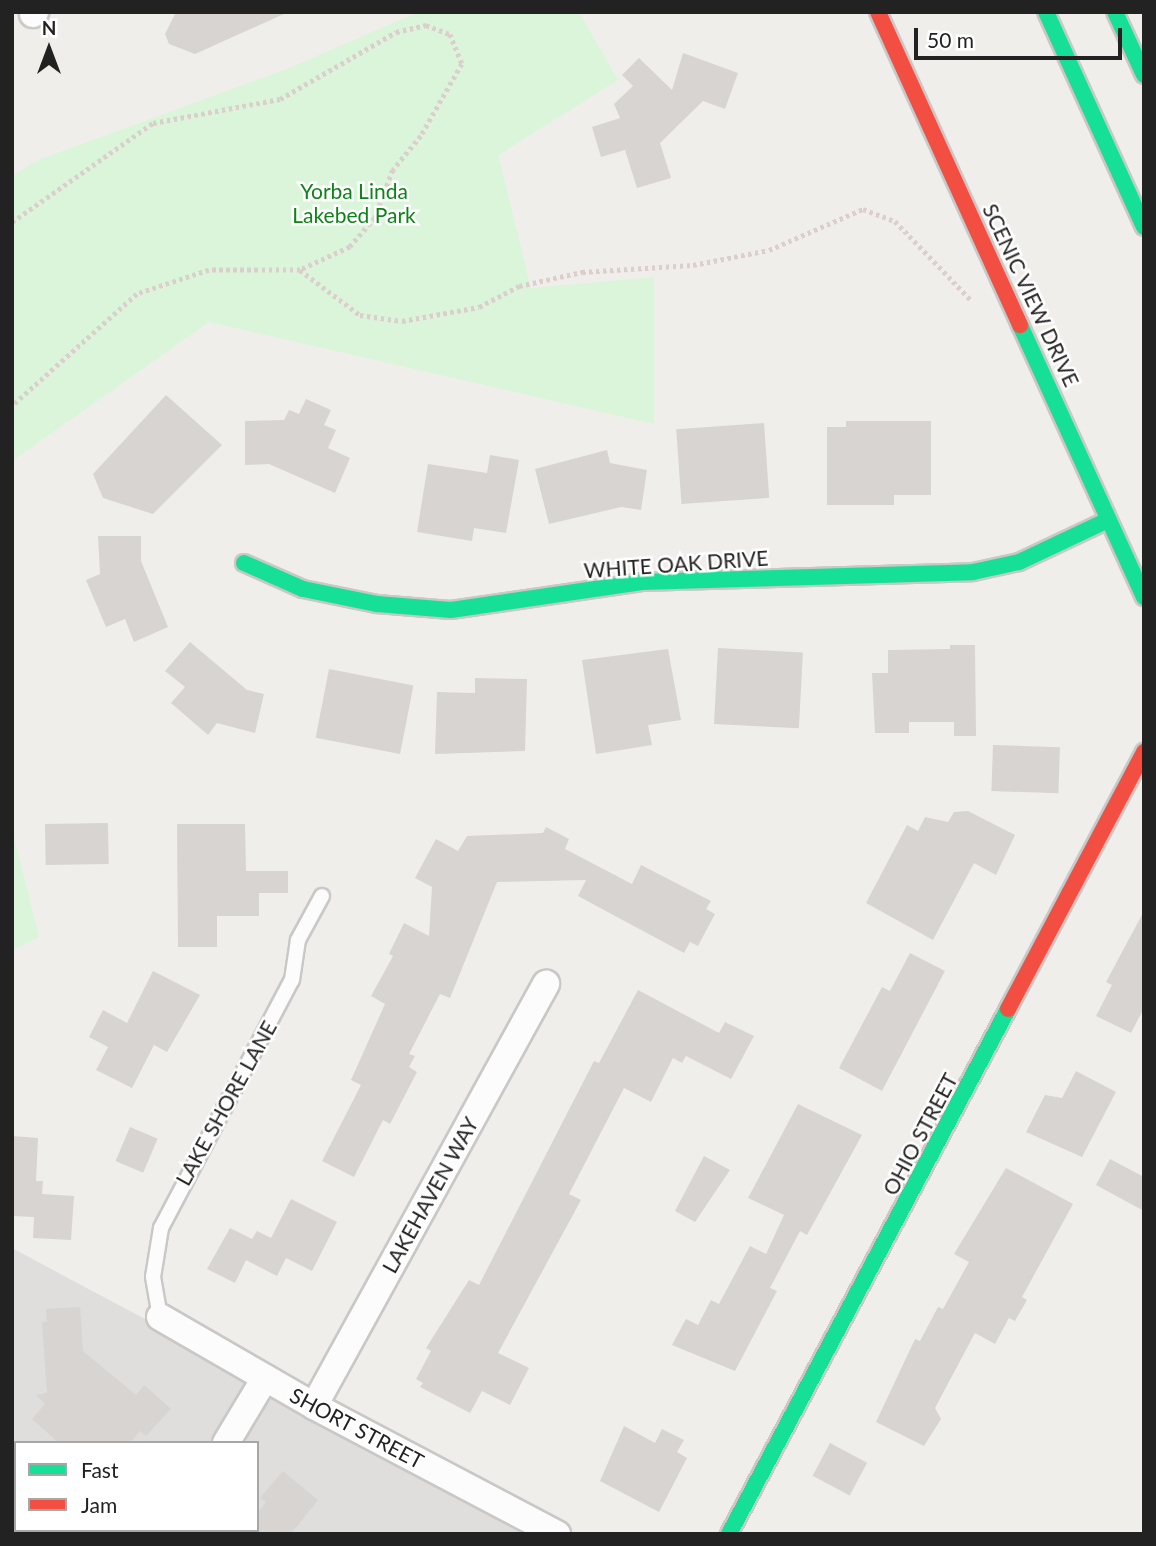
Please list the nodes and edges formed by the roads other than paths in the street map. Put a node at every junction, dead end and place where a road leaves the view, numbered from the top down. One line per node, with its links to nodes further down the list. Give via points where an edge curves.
1 (878, 12): 6 (main road, SCENIC VIEW DRIVE)
2 (1046, 12): 5 (main road)
3 (1115, 12): 4 (main road)
4 (1144, 75)
5 (1144, 227)
6 (1108, 520): 7 (main road, WHITE OAK DRIVE, via 1019,562 973,572 642,582 451,610 377,604 303,589); 8 (main road, SCENIC VIEW DRIVE)
7 (244, 563)
8 (1144, 597)
9 (1144, 752): 17 (main road, OHIO STREET)
10 (321, 896): 12 (lane, LAKE SHORE LANE, via 298,940 292,980 161,1228 153,1276)
11 (546, 984): 14 (street, LAKEHAVEN WAY)
12 (159, 1317): 13 (street, SHORT STREET)
13 (265, 1378): 14 (street, SHORT STREET); 15 (street)
14 (314, 1406): 16 (street, SHORT STREET)
15 (227, 1441)
16 (557, 1534)
17 (729, 1534)

